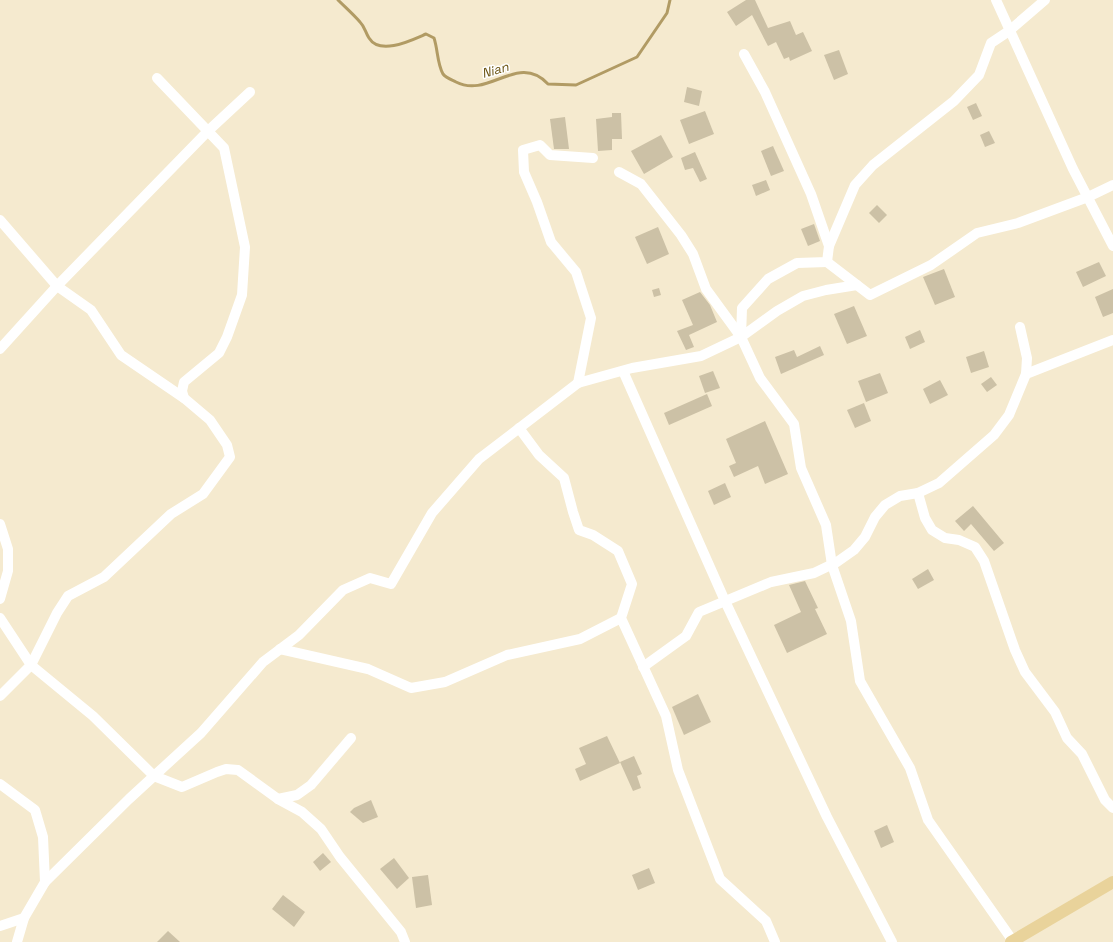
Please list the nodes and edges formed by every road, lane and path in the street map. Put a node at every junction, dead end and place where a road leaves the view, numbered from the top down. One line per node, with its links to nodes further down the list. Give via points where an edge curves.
1 (996, 0): 3 (street)
2 (1045, 0): 3 (street)
3 (1009, 31): 11 (street); 13 (street, via 991,43 979,75 954,101 873,165 855,185)
4 (744, 54): 13 (street, via 765,92 796,161)
5 (156, 78): 7 (street)
6 (250, 92): 7 (street)
7 (208, 131): 17 (street); 25 (street, via 224,148 245,248 242,295 219,353 184,382)
8 (593, 158): 24 (street, via 550,155 540,145 523,150 524,172 551,242 576,272 591,318)
9 (619, 172): 19 (street, via 641,184 681,235 693,254 706,289)
10 (1113, 186): 11 (street)
11 (1088, 197): 14 (street); 16 (street, via 1018,223 977,233 931,265 870,295)
12 (0, 220): 17 (street)
13 (829, 246): 15 (street)
14 (1113, 246)
15 (826, 262): 16 (street); 19 (street, via 797,263 768,279 742,308)
16 (857, 285): 19 (street, via 803,296 777,311)
17 (57, 286): 21 (street); 25 (street, via 91,310 121,355)
18 (1020, 328): 23 (street, via 1028,358)
19 (742, 337): 22 (street, via 701,356); 29 (street, via 760,378 794,424 800,468 826,525)
20 (1113, 340): 23 (street)
21 (0, 349)
22 (624, 371): 24 (street); 31 (street)
23 (1026, 374): 27 (street, via 1009,414 994,435 940,483)
24 (578, 382): 26 (street)
25 (184, 398): 35 (street, via 210,420 227,445 230,457 203,494 171,514 104,577 68,596)
26 (519, 428): 33 (street, via 539,455 564,478 579,530 593,534 618,551 632,584); 34 (street, via 479,459 432,513 390,584 370,578 343,590 299,635)
27 (918, 493): 29 (street, via 900,496 885,505 854,550); 42 (street, via 925,518 932,530 945,538 959,540 975,547 984,561 1025,672 1055,712 1067,738 1082,754 1105,800)
28 (0, 524): 30 (street, via 8,549 8,571)
29 (832, 565): 31 (street, via 814,573 771,582); 51 (street, via 851,621 860,681 910,768 928,820)
30 (0, 600)
31 (725, 601): 36 (street, via 699,612 686,636); 50 (street, via 827,816)
32 (0, 618): 35 (street)
33 (620, 618): 34 (street, via 580,639 507,655 445,682 411,688 368,669); 36 (street)
34 (280, 649): 39 (street, via 263,662 201,733)
35 (31, 665): 37 (street); 39 (street, via 92,716)
36 (644, 667): 49 (street, via 666,716 678,770 720,879 766,921)
37 (0, 696)
38 (351, 738): 41 (street, via 311,785 297,795)
39 (154, 776): 41 (street, via 182,787 226,769 238,770); 43 (street)
40 (0, 784): 43 (street, via 35,810 43,837)
41 (278, 799): 48 (street, via 302,812 321,829 340,857 401,932)
42 (1113, 808)
43 (45, 882): 45 (street)
44 (1113, 882): 51 (main road)
45 (24, 918): 46 (street); 47 (street)
46 (0, 926)
47 (17, 942)
48 (405, 942)
49 (775, 942)
50 (892, 942)
51 (1012, 942)

